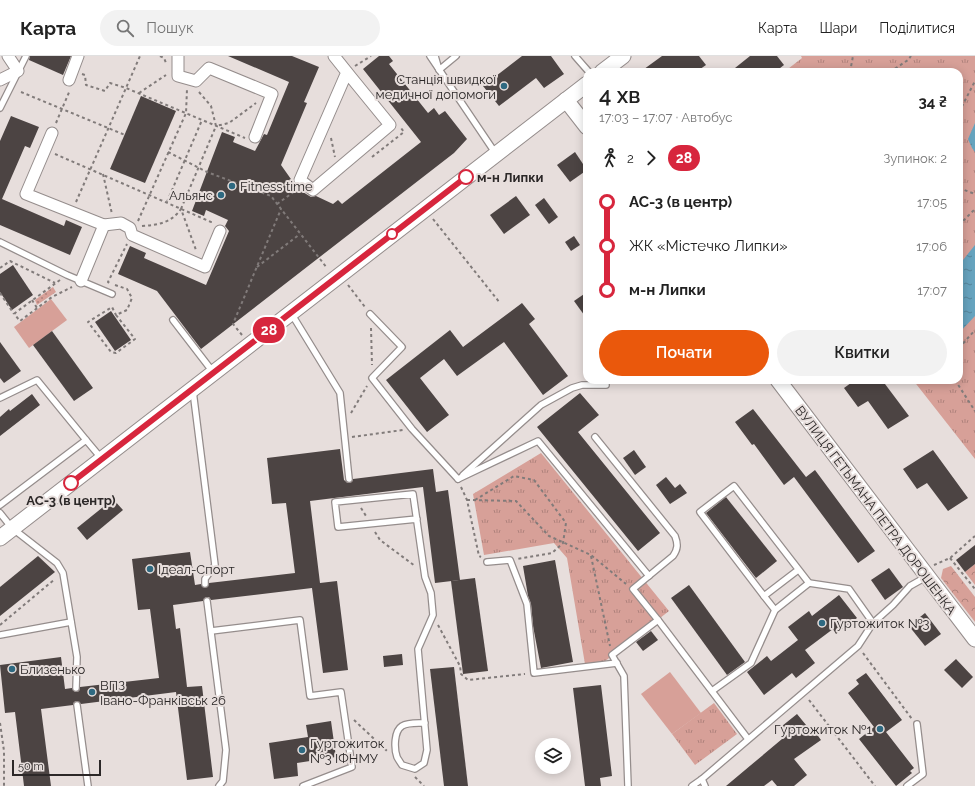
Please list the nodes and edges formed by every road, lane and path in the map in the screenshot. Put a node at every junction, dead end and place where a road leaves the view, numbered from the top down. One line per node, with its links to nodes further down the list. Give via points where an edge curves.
1 (8, 56): 21 (street)
2 (26, 56): 21 (lane)
3 (78, 56): 25 (street)
4 (140, 56): 29 (path)
5 (160, 56): 19 (path, via 164,58)
6 (178, 56): 45 (street, via 178,76 196,81 209,68 272,94)
7 (334, 56): 22 (street)
8 (430, 56): 20 (lane)
9 (435, 56): 20 (lane)
10 (456, 56): 20 (lane)
11 (575, 56): 15 (lane)
12 (623, 56): 16 (main road)
13 (853, 56): 17 (path)
14 (911, 56): 18 (path)
15 (586, 68)
16 (607, 68)
17 (851, 68)
18 (896, 68)
19 (167, 69)
20 (439, 70): 48 (lane)
21 (18, 71): 24 (street); 36 (lane)
22 (347, 72): 22 (street, via 390,125 313,190 300,180)
23 (168, 74): 32 (path)
24 (0, 80)
25 (73, 80): 29 (path, via 85,75 86,84 105,92 110,83); 37 (path)
26 (975, 81): 35 (path)
27 (187, 86): 38 (path)
28 (583, 87): 34 (main road)
29 (126, 88): 32 (path); 42 (path)
30 (199, 91): 41 (path, via 211,106)
31 (21, 92): 37 (path)
32 (139, 93): 38 (path)
33 (260, 100): 41 (path, via 229,123)
34 (566, 100): 40 (main road); 48 (main road)
35 (963, 104)
36 (0, 108)
37 (62, 109): 42 (path); 43 (path)
38 (186, 113): 39 (path); 47 (path)
39 (202, 120): 41 (path); 49 (path)
40 (583, 122)
41 (216, 126): 45 (path); 50 (path)
42 (108, 128): 44 (path); 51 (path)
43 (52, 133): 46 (street)
44 (125, 135)
45 (252, 138)
46 (44, 150): 51 (path); 63 (street, via 26,194)
47 (168, 152): 49 (path); 56 (path)
48 (496, 154): 62 (main road)
49 (185, 161): 50 (path); 57 (path)
50 (199, 168): 58 (path, via 271,196); 60 (path)
51 (91, 169): 52 (path); 63 (path)
52 (103, 174): 56 (path); 64 (path, via 112,214)
53 (298, 189): 58 (path)
54 (963, 190): 55 (path)
55 (975, 194)
56 (150, 195): 57 (path); 66 (path)
57 (167, 202): 60 (path)
58 (277, 204): 61 (path)
59 (975, 208): 65 (path)
60 (181, 209): 67 (path, via 176,216 160,224); 68 (path, via 211,222); 73 (path)
61 (281, 209): 70 (path); 75 (path)
62 (425, 209): 76 (main road); 83 (path)
63 (72, 212): 64 (street)
64 (107, 221): 69 (street, via 121,223 130,228 132,235 205,267); 78 (street)
65 (963, 221)
66 (135, 227)
67 (141, 227)
68 (209, 228)
69 (220, 232)
70 (300, 234): 75 (path); 76 (path)
71 (0, 242): 77 (lane)
72 (128, 243): 86 (path, via 108,282 127,289 132,298 127,310)
73 (198, 256)
74 (0, 268): 79 (path, via 10,261)
75 (256, 268): 91 (path, via 233,324)
76 (334, 273): 85 (main road); 87 (path)
77 (67, 275): 78 (lane); 79 (path)
78 (82, 281): 81 (lane); 84 (path)
79 (56, 283): 82 (path)
80 (0, 293): 88 (path)
81 (112, 294)
82 (32, 300): 84 (path); 88 (path, via 15,312)
83 (500, 303)
84 (37, 308): 88 (path, via 20,321)
85 (291, 313): 94 (main road); 100 (lane, via 340,393)
86 (116, 314): 86 (path, via 135,339 116,353 111,352 88,322 112,307)
87 (370, 314): 93 (path); 93 (lane, via 402,347)
88 (15, 315)
89 (173, 320): 94 (lane)
90 (975, 330): 92 (path)
91 (243, 337)
92 (963, 344)
93 (372, 378): 100 (path); 101 (lane)
94 (202, 380): 105 (main road); 129 (lane, via 215,565 205,579)
95 (781, 384): 124 (main road, ВУЛИЦЯ ГЕТЬМАНА ПЕТРА ДОРОШЕНКА)
96 (958, 384): 99 (path)
97 (606, 385): 107 (lane, via 582,385 572,388 541,405)
98 (0, 398): 104 (lane, via 37,380)
99 (975, 411)
100 (344, 424): 103 (lane)
101 (412, 429): 103 (path); 107 (lane)
102 (595, 437): 127 (lane, via 678,543 677,550 672,556)
103 (345, 438): 106 (lane)
104 (86, 440): 105 (lane); 111 (lane)
105 (102, 459): 115 (main road)
106 (349, 479)
107 (458, 479): 127 (lane, via 538,441)
108 (353, 499): 113 (lane, via 413,494); 114 (path); 114 (lane, via 335,502 338,527)
109 (467, 500): 110 (path)
110 (474, 500): 118 (path, via 516,501 549,536); 118 (path, via 514,476 534,480 566,523)
111 (0, 505)
112 (0, 513): 115 (lane)
113 (417, 520): 114 (lane); 126 (lane)
114 (370, 524): 126 (path, via 380,540)
115 (12, 528): 117 (main road); 125 (lane, via 57,563)
116 (975, 536): 120 (path)
117 (0, 538)
118 (563, 542): 119 (path); 121 (path, via 552,553)
119 (591, 555): 130 (path); 144 (path)
120 (950, 558): 124 (path); 131 (path)
121 (510, 560): 122 (lane); 146 (lane, via 527,604)
122 (487, 562)
123 (798, 570): 128 (lane); 132 (lane); 132 (lane, via 734,486 700,512)
124 (929, 572): 138 (lane, via 910,586); 142 (main road, ВУЛИЦЯ ГЕТЬМАНА ПЕТРА ДОРОШЕНКА)
125 (62, 573): 137 (lane); 139 (path)
126 (425, 573): 135 (lane, via 431,593)
127 (649, 576): 130 (lane)
128 (809, 583): 134 (lane); 138 (lane, via 849,589)
129 (205, 584)
130 (633, 589): 136 (lane)
131 (975, 589)
132 (764, 596): 134 (lane)
133 (207, 600): 140 (lane)
134 (775, 610): 148 (lane, via 751,664)
135 (433, 615): 146 (path, via 460,666 461,674 468,680); 153 (lane, via 418,649)
136 (658, 620): 144 (lane); 148 (lane)
137 (71, 622): 141 (lane); 147 (lane, via 77,656)
138 (873, 623): 143 (lane)
139 (0, 625)
140 (211, 631): 151 (lane, via 300,620 310,696 341,692); 160 (lane, via 226,750)
141 (0, 635)
142 (975, 640)
143 (858, 646): 149 (lane); 154 (path)
144 (612, 655): 145 (lane)
145 (617, 664): 146 (lane); 163 (lane, via 624,676)
146 (534, 673)
147 (76, 688)
148 (712, 692): 155 (lane)
149 (803, 693): 155 (lane); 166 (path)
150 (78, 705): 159 (lane)
151 (344, 711): 156 (path); 161 (lane, via 352,767)
152 (0, 723): 158 (path, via 4,751)
153 (425, 723): 156 (lane, via 427,750 424,763 415,769); 156 (lane, via 402,726 396,733 396,756)
154 (917, 724): 167 (lane, via 923,774)
155 (748, 739): 157 (lane)
156 (402, 765): 162 (path)
157 (702, 779): 164 (lane); 165 (lane)
158 (4, 786)
159 (88, 786)
160 (219, 786)
161 (304, 786)
162 (424, 786)
163 (628, 786)
164 (692, 786)
165 (705, 786)
166 (875, 786)
167 (907, 786)

